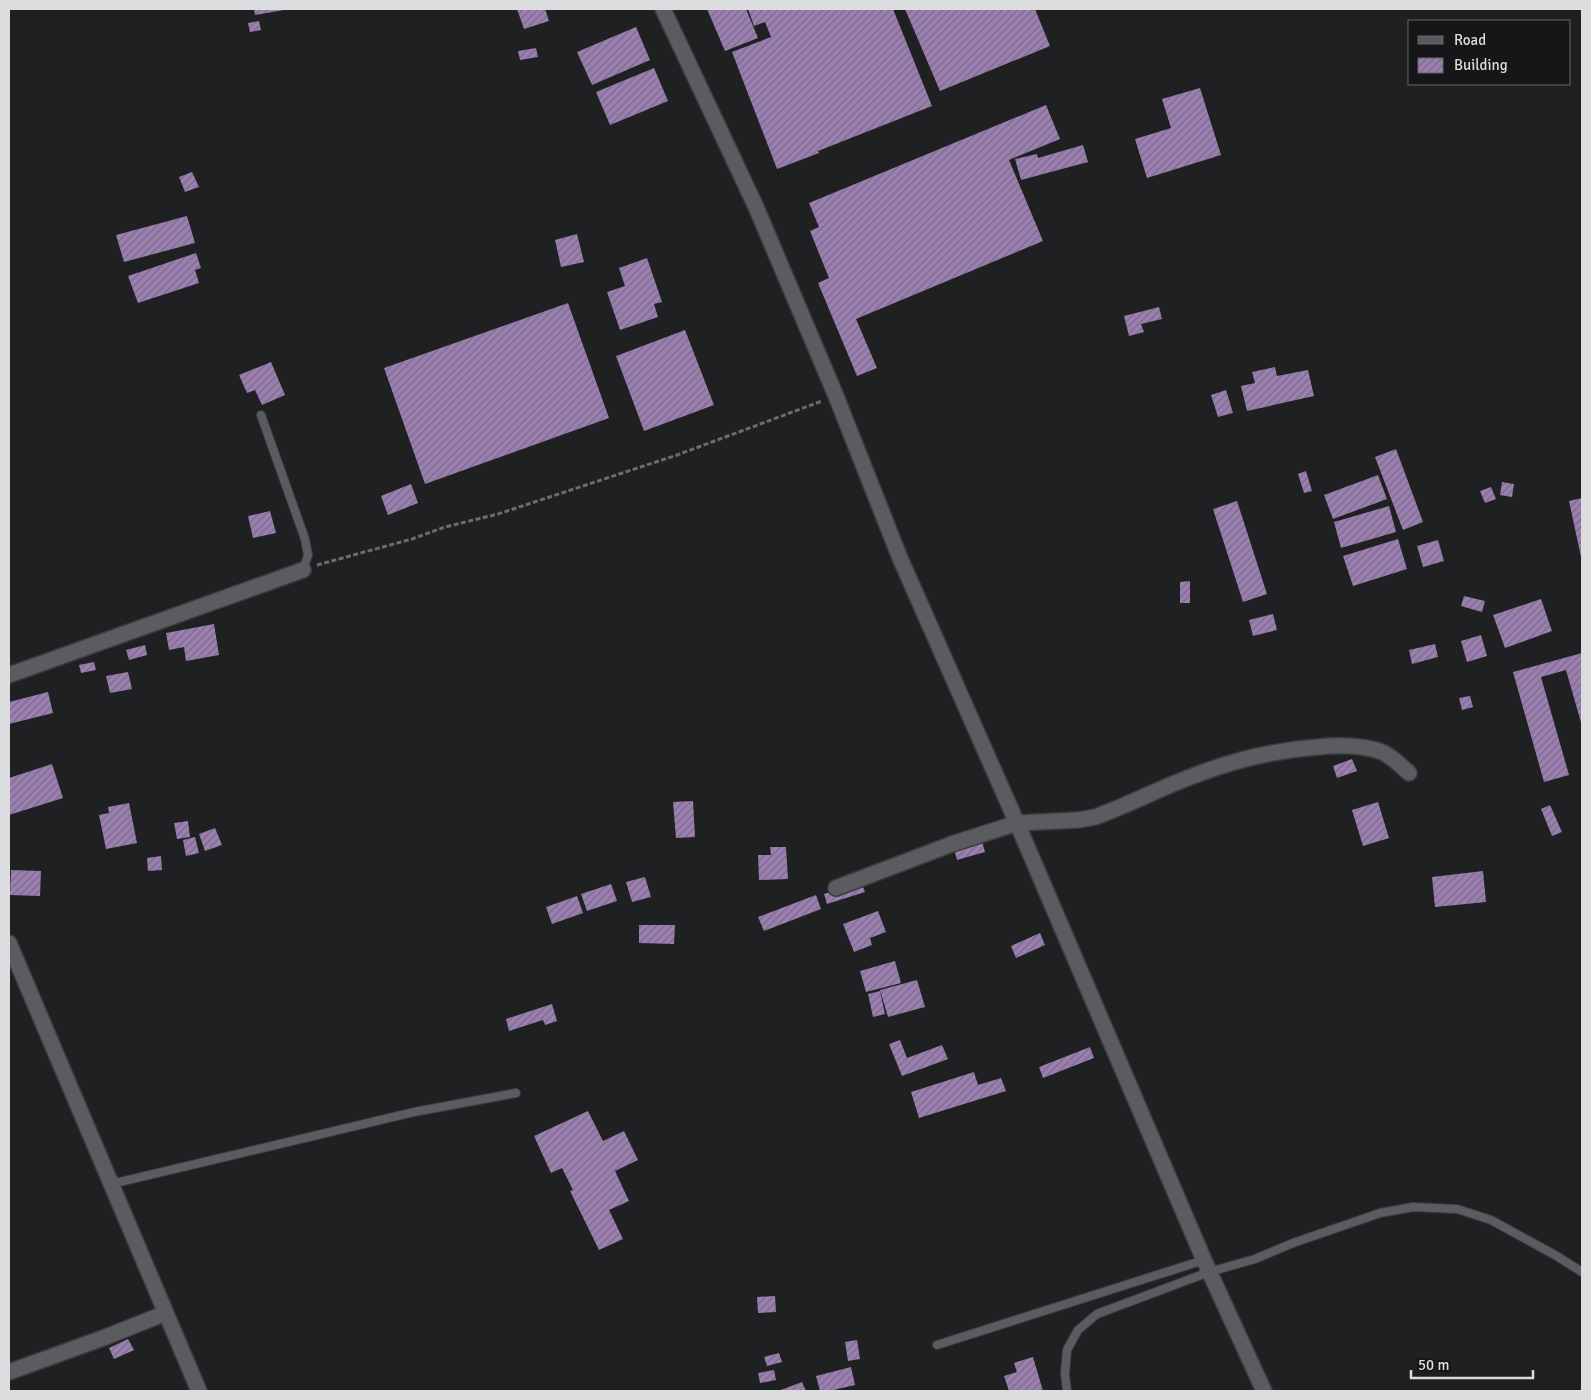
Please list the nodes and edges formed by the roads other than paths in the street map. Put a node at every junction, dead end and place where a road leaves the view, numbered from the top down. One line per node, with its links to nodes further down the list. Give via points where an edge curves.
1 (663, 9): 6 (street, via 756,207 900,558)
2 (261, 415): 3 (lane, via 305,539 308,555)
3 (303, 570): 4 (street)
4 (9, 675)
5 (1409, 774): 6 (street, via 1391,758 1373,750 1343,746 1299,748 1234,762 1095,817)
6 (1017, 823): 7 (street); 11 (street)
7 (836, 888)
8 (9, 943): 10 (street)
9 (516, 1093): 10 (lane, via 414,1112)
10 (111, 1184): 13 (street)
11 (1206, 1266): 12 (lane, via 1255,1259 1380,1213 1413,1207 1457,1209 1491,1220); 14 (lane); 17 (lane, via 1097,1314 1086,1322 1067,1350); 18 (street)
12 (1582, 1272)
13 (166, 1313): 15 (street); 16 (street)
14 (937, 1345)
15 (9, 1372)
16 (199, 1391)
17 (1067, 1391)
18 (1264, 1391)

